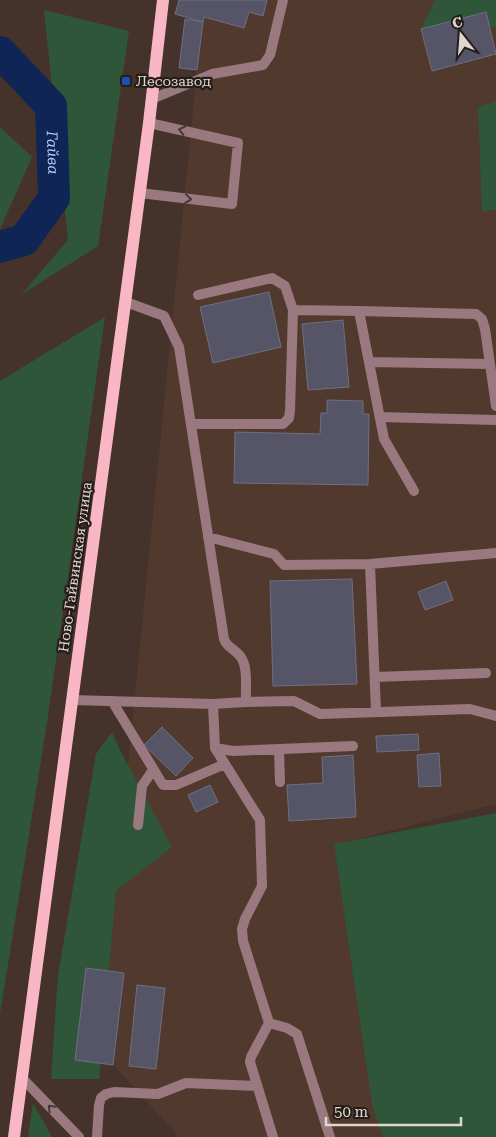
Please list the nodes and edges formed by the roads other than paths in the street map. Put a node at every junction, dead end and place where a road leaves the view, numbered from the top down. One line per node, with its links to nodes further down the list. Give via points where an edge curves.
1 (162, 0): 3 (main road, Ново-Гайвинская улица)
2 (283, 0): 3 (lane, via 270,55 263,65 212,74)
3 (152, 99): 4 (main road, Ново-Гайвинская улица)
4 (149, 123): 5 (main road, Ново-Гайвинская улица); 5 (lane, one-way to 4, via 232,204 238,143)
5 (140, 193): 7 (main road, Ново-Гайвинская улица)
6 (198, 295): 8 (lane, via 272,278 285,286)
7 (126, 302): 15 (lane, via 164,316 179,347); 22 (main road, Ново-Гайвинская улица)
8 (293, 310): 9 (lane); 15 (lane, via 289,418 274,426)
9 (359, 311): 10 (lane); 11 (lane, via 476,314 485,329)
10 (369, 362): 11 (lane); 13 (lane)
11 (490, 364): 12 (lane)
12 (496, 406)
13 (380, 417): 14 (lane); 16 (lane, via 384,439)
14 (496, 420)
15 (191, 424): 17 (lane)
16 (414, 491)
17 (208, 537): 19 (lane, via 274,554 284,564); 24 (lane, via 224,639 243,661)
18 (496, 553): 19 (lane)
19 (370, 564): 21 (lane)
20 (486, 673): 21 (lane)
21 (374, 677): 26 (lane)
22 (72, 700): 23 (lane); 36 (main road, Ново-Гайвинская улица)
23 (112, 701): 25 (lane); 32 (lane)
24 (246, 702): 25 (lane); 26 (lane, via 294,701 320,714)
25 (213, 704): 29 (lane)
26 (376, 712): 27 (lane, via 470,708)
27 (496, 716)
28 (353, 746): 30 (lane)
29 (214, 748): 30 (lane, via 233,751); 31 (lane)
30 (279, 749): 33 (lane)
31 (224, 764): 32 (lane, via 169,787 160,782); 35 (lane, via 260,820 262,886 242,929)
32 (153, 770): 34 (lane, via 142,786)
33 (280, 782)
34 (138, 825)
35 (269, 1024): 37 (lane, via 251,1057); 42 (lane, via 297,1034)
36 (23, 1079): 38 (main road, Ново-Гайвинская улица); 39 (lane, one-way to 36)
37 (257, 1086): 40 (lane, via 186,1083 158,1094 106,1094 99,1105); 41 (lane)
38 (14, 1137)
39 (79, 1137)
40 (97, 1137)
41 (273, 1137)
42 (330, 1137)

